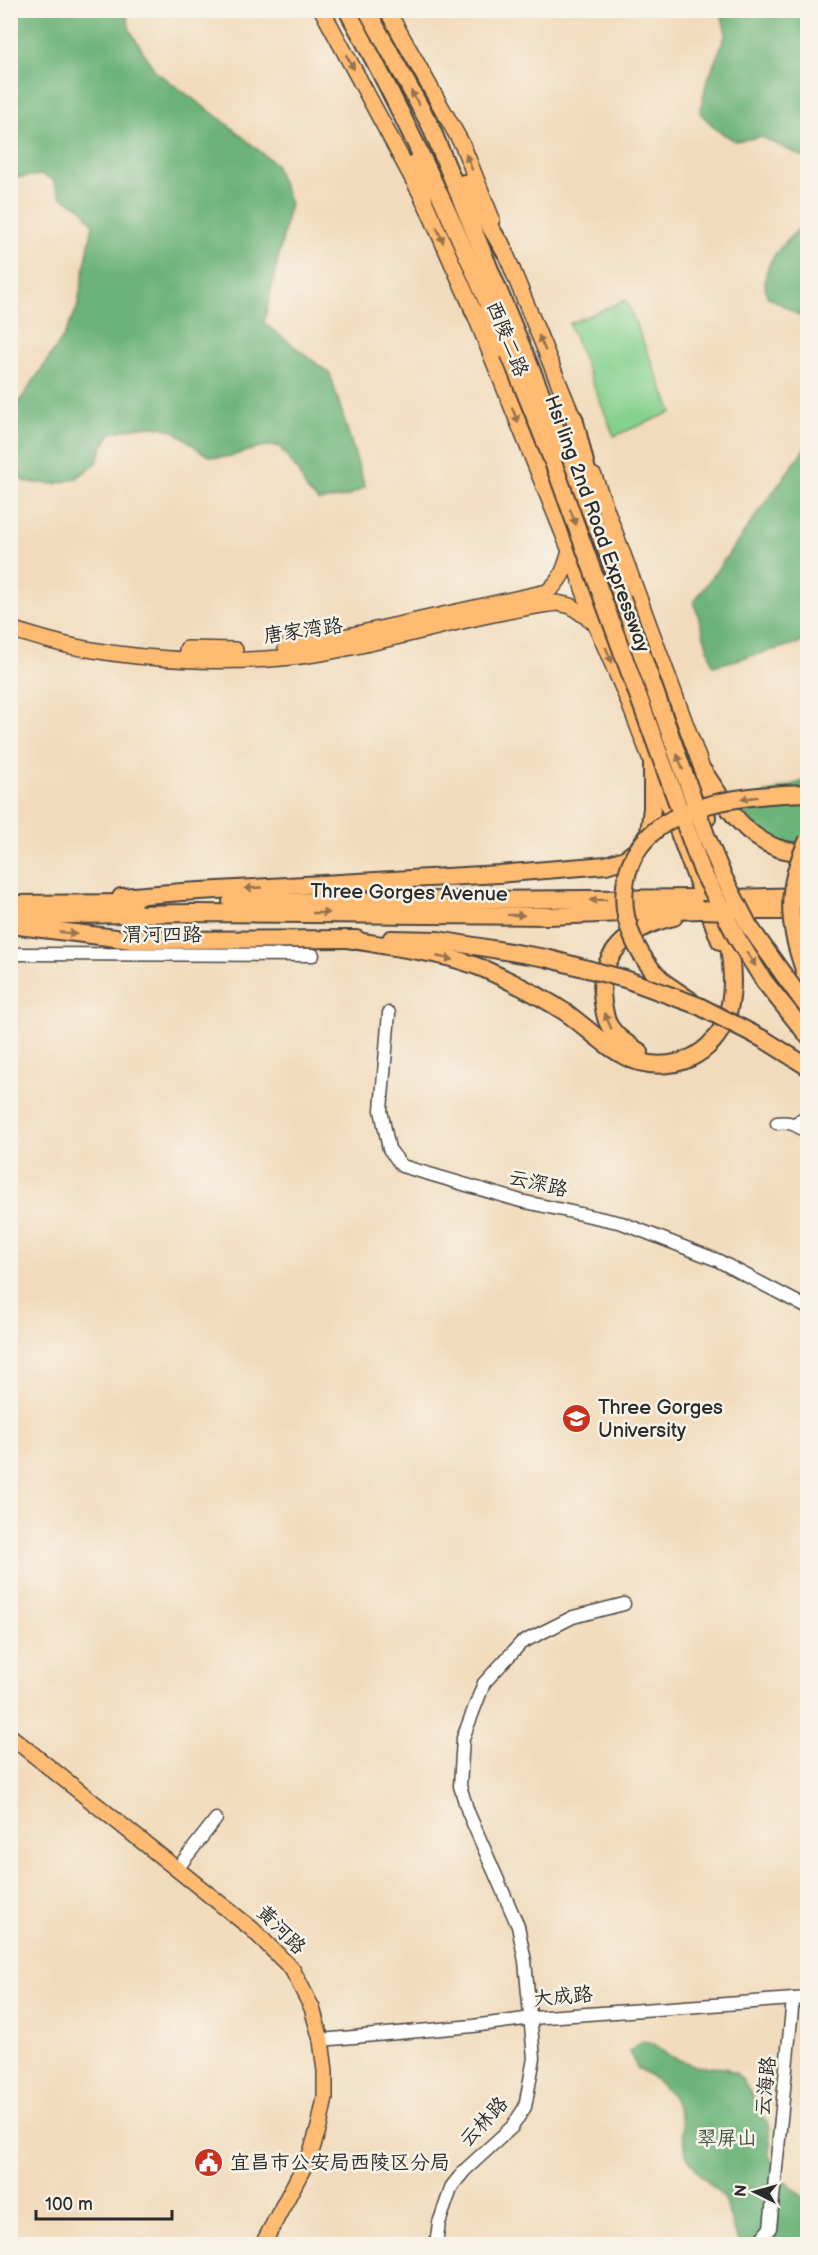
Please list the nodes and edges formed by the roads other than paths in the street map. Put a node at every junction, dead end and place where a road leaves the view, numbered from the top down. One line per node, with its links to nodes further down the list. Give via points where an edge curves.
1 (322, 10): 7 (main road, 西陵二路, one-way to 7)
2 (387, 10): 8 (main road, 西陵二路, one-way to 2, via 463,146)
3 (369, 14): 5 (highway, Hsi ling 2nd Road Expressway, one-way to 3)
4 (350, 16): 6 (highway, Hsi ling 2nd Road Expressway)
5 (430, 125): 8 (highway); 13 (highway, Hsi ling 2nd Road Expressway)
6 (408, 129): 7 (highway); 10 (highway, Hsi ling 2nd Road Expressway)
7 (424, 200): 9 (main road, 西陵二路, one-way to 9)
8 (505, 252): 11 (main road, 西陵二路, one-way to 8)
9 (473, 310): 10 (highway); 12 (main road, 西陵二路, one-way to 12)
10 (525, 393): 41 (highway, Hsi ling 2nd Road Expressway, one-way to 41, bridge, via 702,871 764,981)
11 (573, 418): 13 (highway); 17 (main road, 西陵二路)
12 (570, 551): 14 (main road, 唐家湾路, via 564,573 547,592 278,648 140,646 70,636); 15 (main road, 西陵二路)
13 (609, 557): 24 (highway, Hsi ling 2nd Road Expressway, one-way to 13, bridge)
14 (10, 619)
15 (595, 623): 16 (main road, 唐家湾路, via 571,606 557,603 320,653 212,660 81,648); 18 (main road, 西陵二路, one-way to 18)
16 (10, 629)
17 (672, 687): 18 (main road, via 677,712 672,732 657,738 650,736); 20 (main road, 西陵二路)
18 (634, 716): 19 (main road, 西陵二路)
19 (652, 764): 22 (main road, 西陵二路); 28 (highway, one-way to 28, via 649,833 625,860 606,865)
20 (704, 771): 24 (highway); 25 (highway, via 737,821 756,838 776,848)
21 (807, 793): 38 (highway, one-way to 38, bridge, via 731,801 689,811 666,821 639,845 624,893 627,922 635,945 659,977)
22 (665, 796): 29 (highway, one-way to 29, via 724,953 725,981 722,1007 714,1027 688,1051 664,1056 642,1053 613,1032 605,1018 603,971 615,947 632,934)
23 (807, 840): 37 (highway, bridge, via 795,870 791,899 792,928)
24 (708, 841): 34 (highway, one-way to 24, via 464,961 533,993 638,1061 673,1064 706,1049 721,1033 733,988); 39 (highway, Hsi ling 2nd Road Expressway, bridge, via 749,926)
25 (807, 854)
26 (807, 895): 30 (highway, Three Gorges Avenue, via 771,896)
27 (10, 904): 28 (highway, Three Gorges Avenue)
28 (54, 904): 29 (highway, Three Gorges Avenue, one-way to 28)
29 (699, 904): 30 (highway, Three Gorges Avenue, bridge); 32 (highway, Three Gorges Avenue, one-way to 29, via 549,916)
30 (729, 904): 31 (highway, Three Gorges Avenue)
31 (807, 911)
32 (10, 916)
33 (10, 925): 34 (highway, one-way to 34, via 132,940)
34 (346, 939): 38 (highway, bridge, via 438,940 546,958 625,979)
35 (10, 954): 36 (street, 渭河四路)
36 (313, 955)
37 (806, 975)
38 (699, 1006): 42 (highway, bridge, via 765,1040)
39 (807, 1008)
40 (389, 1013): 47 (street, 云深路, via 381,1110 389,1149 402,1166 521,1201 622,1223 717,1260)
41 (807, 1036)
42 (807, 1068)
43 (807, 1115): 45 (street)
44 (777, 1123): 45 (street)
45 (795, 1124): 46 (street)
46 (807, 1133)
47 (807, 1308)
48 (624, 1604): 54 (street, 云林路, via 573,1617 521,1643 484,1683 463,1738 460,1786 518,1926)
49 (10, 1736): 51 (main road, 黄河路)
50 (216, 1819): 51 (street)
51 (177, 1869): 55 (main road, 黄河路, via 252,1929 292,1969 312,2008)
52 (807, 1998): 53 (street, 大成路)
53 (794, 1999): 54 (street, 大成路); 58 (street, 云海路, via 770,2228)
54 (532, 2018): 55 (street, 大成路); 57 (street, 云林路, via 534,2058 525,2108 512,2127 452,2186)
55 (321, 2040): 56 (main road, 黄河路, via 325,2098 320,2127 310,2155)
56 (263, 2244)
57 (436, 2244)
58 (757, 2244)

